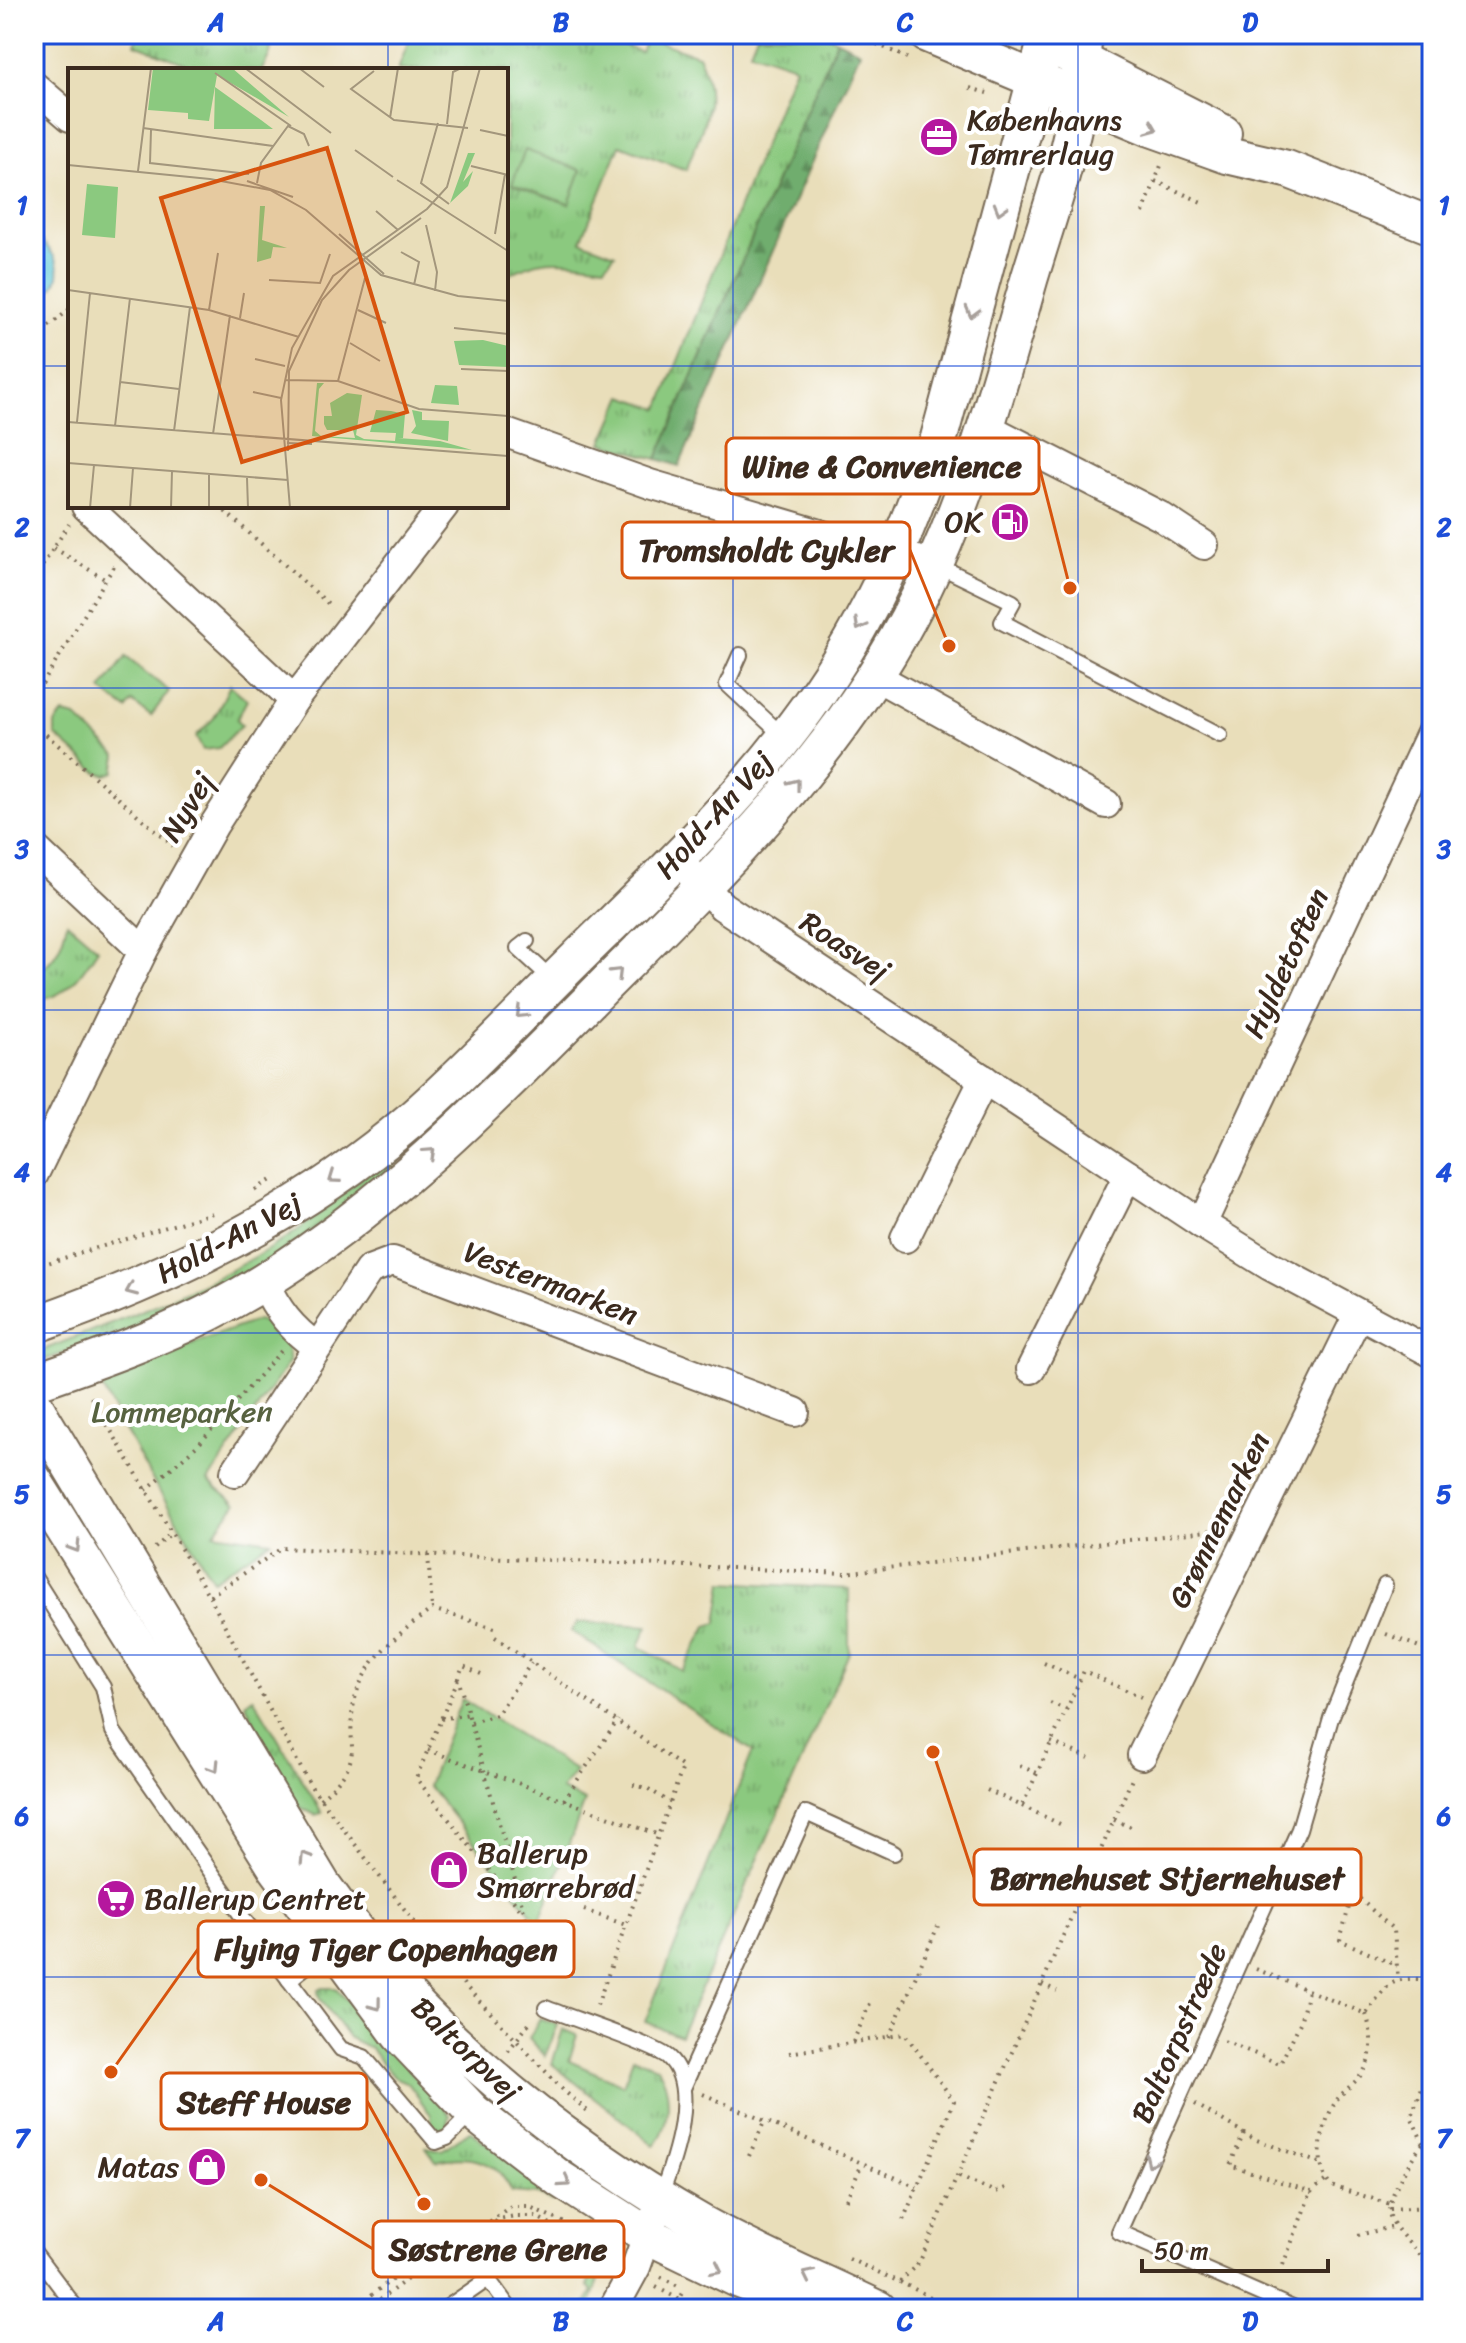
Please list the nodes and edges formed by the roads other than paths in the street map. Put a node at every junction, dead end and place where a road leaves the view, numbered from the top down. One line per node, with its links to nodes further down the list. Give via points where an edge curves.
1 (927, 34): 5 (street)
2 (1041, 37): 3 (street); 5 (street, Hold-An Vej)
3 (1082, 47): 5 (street, Hold-An Vej); 7 (street)
4 (34, 86): 6 (street)
5 (1058, 90): 7 (street, one-way to 7, via 1227,155); 9 (street, Hold-An Vej); 14 (street, Hold-An Vej, one-way to 14)
6 (68, 115)
7 (1287, 169): 8 (street)
8 (1432, 226)
9 (989, 419): 13 (street); 15 (street, Hold-An Vej)
10 (508, 434): 14 (street, via 650,484)
11 (442, 508): 18 (street, Nyvej)
12 (80, 511): 18 (street, via 126,545)
13 (1204, 545)
14 (894, 555): 15 (street); 21 (street, Hold-An Vej, one-way to 21, via 859,628)
15 (934, 564): 17 (street, Hold-An Vej); 20 (lane, via 1013,602 1002,622)
16 (740, 655): 21 (lane, via 727,684)
17 (875, 676): 22 (street); 25 (street, Hold-An Vej, one-way to 17, via 780,803)
18 (294, 700): 27 (street, Nyvej)
19 (1432, 731): 32 (street, Hyldetoften)
20 (1220, 735)
21 (784, 738): 24 (street, Hold-An Vej)
22 (1106, 804)
23 (34, 848): 27 (street)
24 (676, 860): 25 (street, Roasvej); 28 (street, Hold-An Vej)
25 (703, 887): 29 (street, Roasvej, via 722,906); 34 (street, Hold-An Vej, one-way to 25, via 372,1205 489,1101)
26 (527, 941): 28 (lane, via 518,948)
27 (143, 951): 30 (street, Nyvej)
28 (554, 981): 36 (street, Hold-An Vej, one-way to 36, via 412,1118 299,1202 186,1266)
29 (984, 1079): 31 (street, Roasvej); 33 (street)
30 (34, 1174)
31 (1128, 1175): 32 (street, Roasvej); 39 (street)
32 (1202, 1224): 35 (street, Roasvej)
33 (905, 1238)
34 (264, 1282): 37 (street, via 277,1310); 40 (street, Hold-An Vej, via 161,1335)
35 (1358, 1315): 38 (street, Roasvej); 47 (street, Grønnemarken)
36 (34, 1325)
37 (307, 1340): 42 (street, Vestermarken, via 369,1270 393,1261); 43 (street, Vestermarken)
38 (1432, 1353)
39 (1031, 1369)
40 (34, 1382)
41 (34, 1405): 54 (street, Baltorpvej, one-way to 41, via 530,2108 420,2009 370,1951 276,1811)
42 (795, 1412)
43 (235, 1472)
44 (34, 1481): 49 (street, Baltorpvej, one-way to 49, via 276,1867)
45 (34, 1577): 50 (lane, via 103,1687 113,1731)
46 (1385, 1585): 63 (lane, Baltorpstræde, one-way to 63, via 1331,1718 1299,1829 1119,2232)
47 (1142, 1755)
48 (894, 1853): 52 (lane, via 806,1813)
49 (332, 1946): 50 (lane); 53 (street, Baltorpvej, one-way to 53, via 400,2035)
50 (289, 1980): 53 (lane, via 341,2049 364,2057 436,2142)
51 (546, 2008): 52 (lane, via 667,2057)
52 (684, 2086): 54 (lane, via 681,2125)
53 (473, 2112): 55 (street, Baltorpvej, one-way to 55, via 560,2179)
54 (660, 2199): 55 (street); 57 (street, Baltorpvej, one-way to 54, via 707,2227)
55 (647, 2235): 61 (street); 62 (street, Baltorpvej, one-way to 62)
56 (34, 2252): 58 (lane)
57 (889, 2295)
58 (77, 2309)
59 (445, 2309): 60 (lane, via 488,2279)
60 (510, 2309)
61 (613, 2309)
62 (815, 2309)
63 (1295, 2309)

